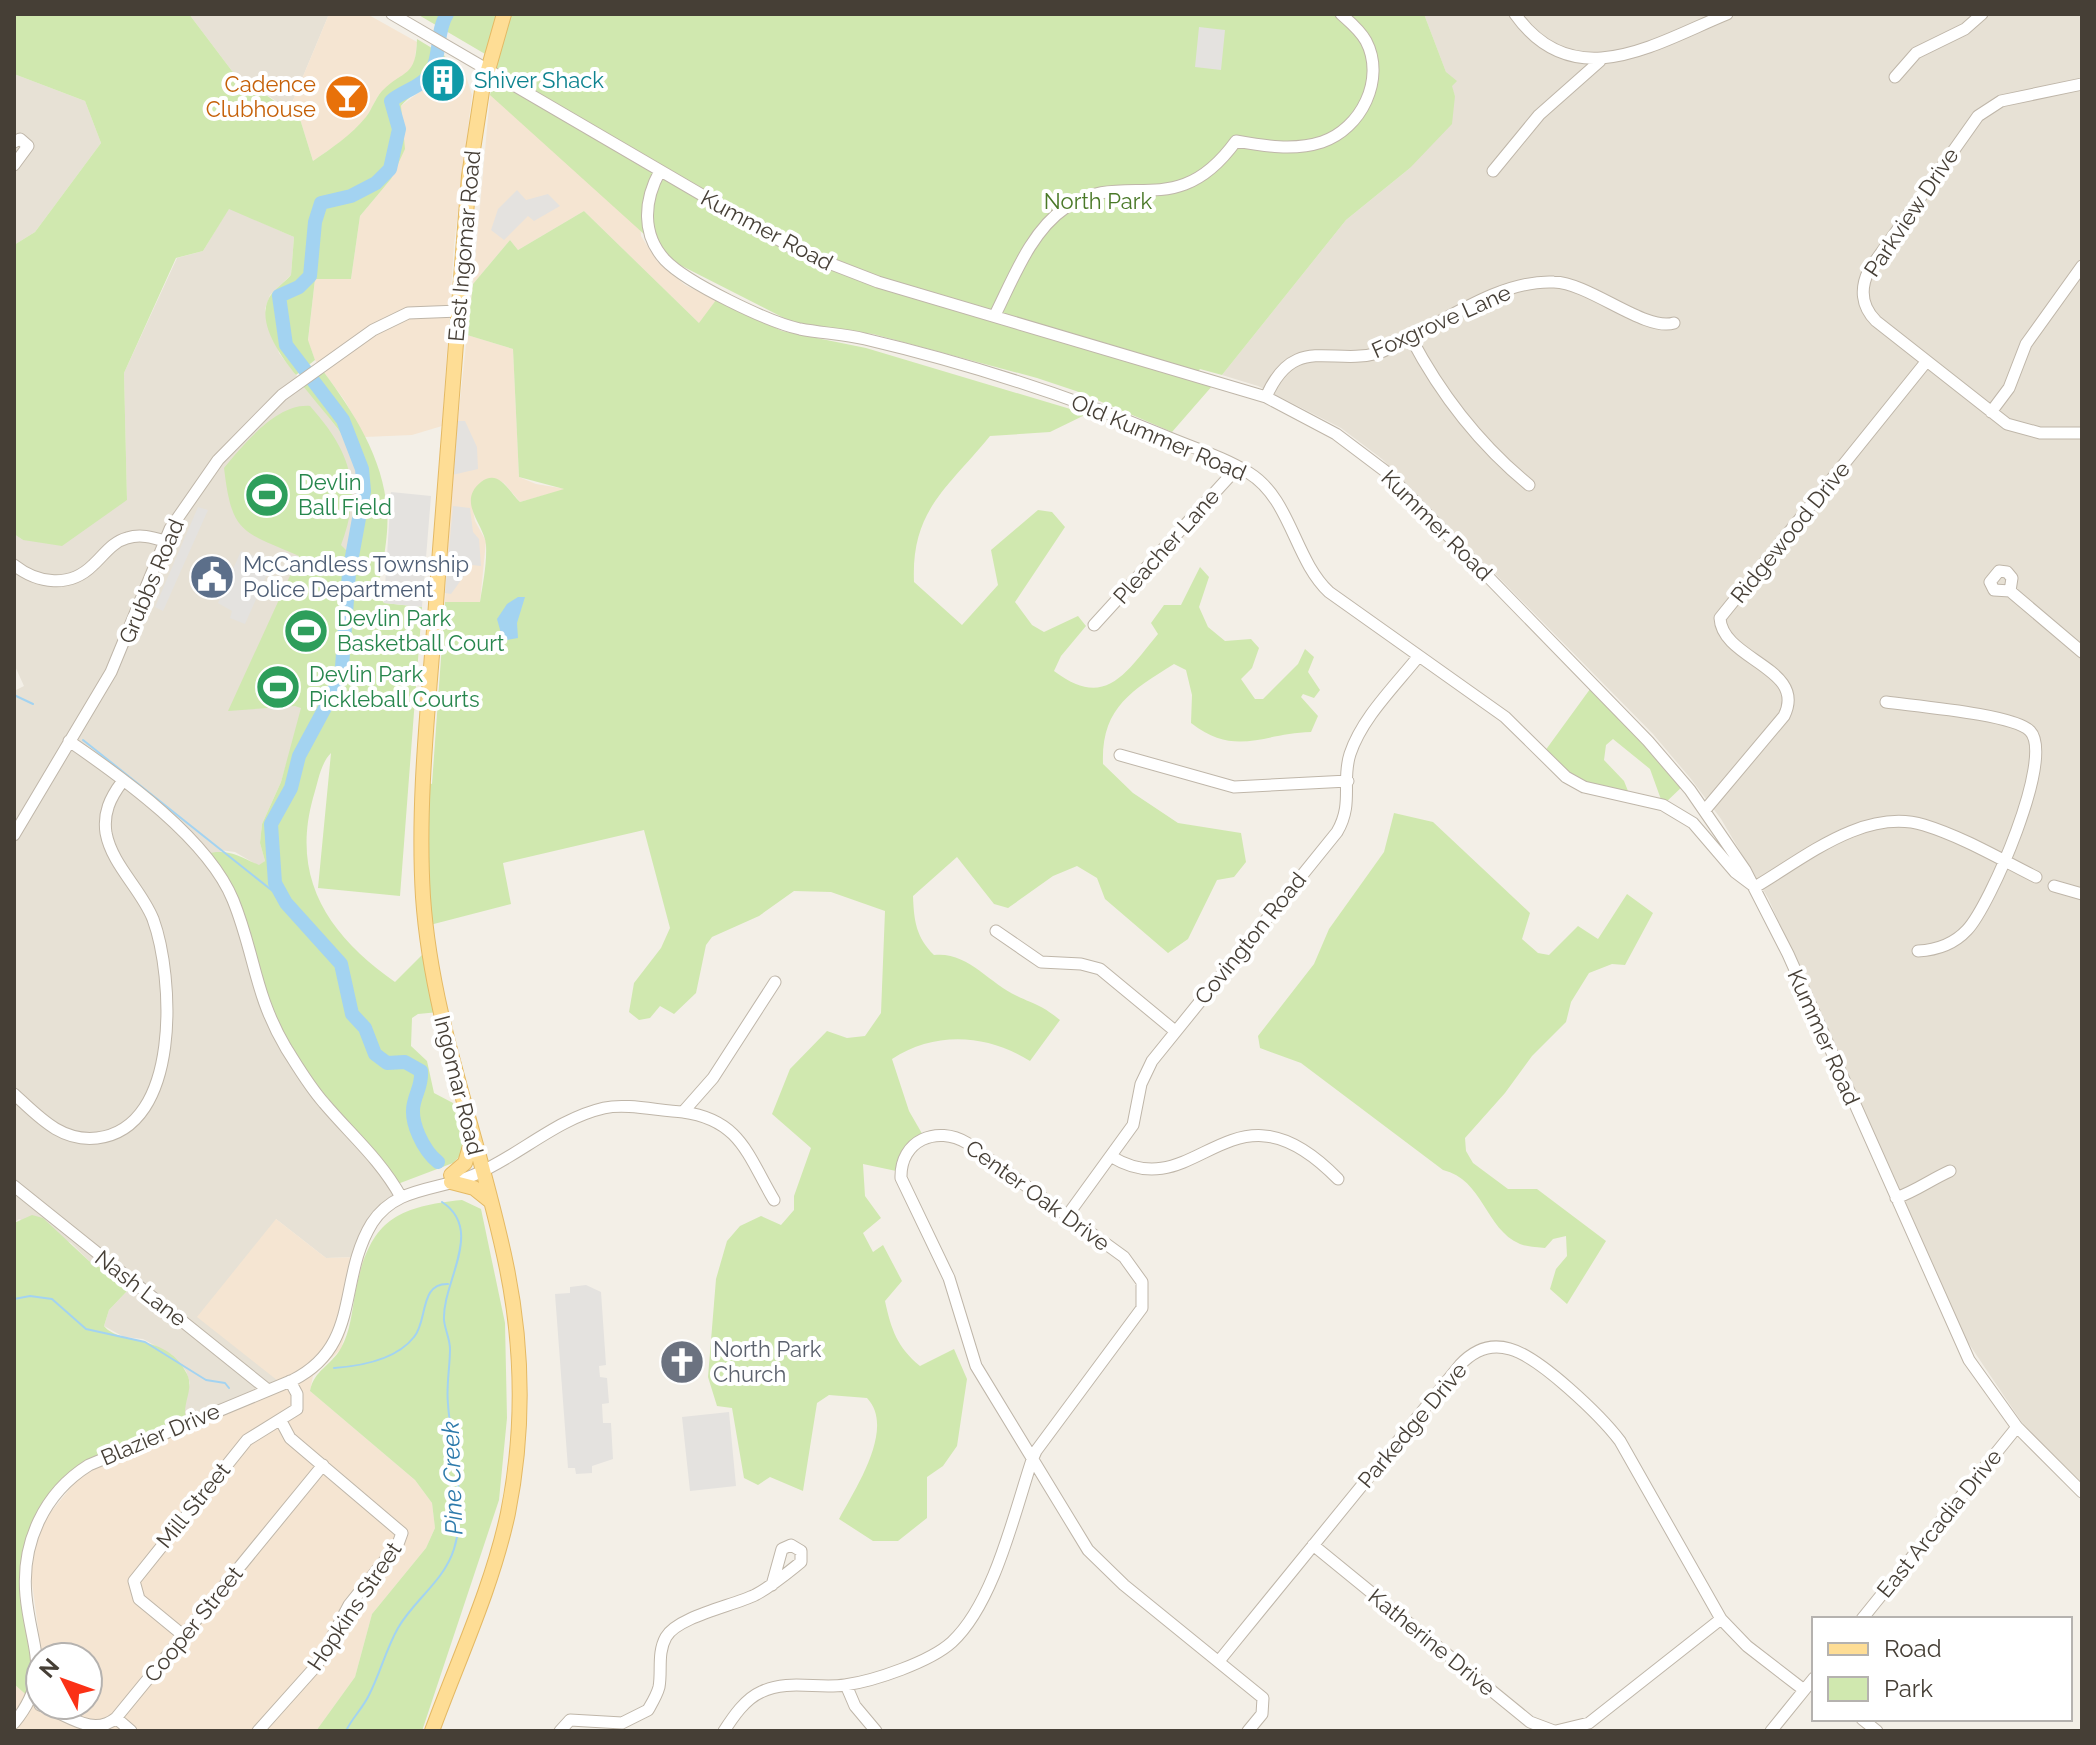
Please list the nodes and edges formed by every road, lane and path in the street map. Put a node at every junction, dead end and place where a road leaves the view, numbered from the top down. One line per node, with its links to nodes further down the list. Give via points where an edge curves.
1 (392, 14): 8 (street, Kummer Road)
2 (504, 14): 8 (main road)
3 (1341, 14): 17 (street, via 1361,34 1373,62 1367,99 1345,129 1304,146 1236,141 1212,170 1185,186 1073,203 1044,227)
4 (1515, 14): 7 (street, via 1547,44)
5 (1727, 14): 7 (street)
6 (1982, 14): 9 (street, via 1965,29 1916,53)
7 (1600, 61): 14 (street, via 1539,115)
8 (488, 70): 13 (street, Kummer Road); 16 (main road, East Ingomar Road, via 472,146)
9 (1895, 77)
10 (2082, 84): 20 (street, Parkview Drive, via 1985,109 1869,270 1862,292 1870,316)
11 (14, 142): 12 (street, via 20,139 28,146)
12 (14, 165)
13 (660, 171): 17 (street, Kummer Road, via 811,257); 25 (street, Old Kummer Road, via 648,203 651,236 665,259 690,279 785,325 865,339 1038,388)
14 (1493, 171)
15 (2082, 266): 22 (street, via 2026,344 2009,388)
16 (459, 311): 23 (main road, East Ingomar Road); 27 (street, Grubbs Road, via 415,311 395,317 318,366 260,415 218,460)
17 (995, 315): 21 (street, Kummer Road)
18 (1674, 323): 19 (street, Foxgrove Lane, via 1661,325 1588,290 1550,281 1503,291)
19 (1411, 338): 21 (street, Foxgrove Lane, via 1365,356 1319,353 1296,361 1278,376); 26 (street, via 1463,420)
20 (1926, 362): 22 (street, Parkview Drive); 38 (street, Ridgewood Drive, via 1722,613 1720,624 1729,638 1780,680 1788,699 1784,716)
21 (1266, 397): 38 (street, Kummer Road, via 1336,434 1385,471 1648,741)
22 (1991, 412): 24 (street, Parkview Drive, via 2029,431)
23 (449, 424): 51 (main road, Ingomar Road, via 421,846 437,998)
24 (2082, 433)
25 (1238, 467): 30 (street, Pleacher Lane); 32 (street, Old Kummer Road, via 1259,480 1273,498 1322,585)
26 (1529, 485)
27 (164, 541): 28 (street, via 127,538 88,570 63,581 37,579); 34 (street, Grubbs Road, via 116,663)
28 (14, 565)
29 (2010, 591): 31 (street)
30 (1094, 625)
31 (2082, 652)
32 (1418, 657): 36 (street, Covington Road, via 1358,736 1349,757); 43 (street, Old Kummer Road, via 1505,717 1574,782 1651,801 1693,823)
33 (1886, 702): 40 (street, via 2011,721 2034,736 2022,820)
34 (69, 741): 37 (street); 39 (street, Grubbs Road)
35 (1120, 755): 36 (street, via 1234,787)
36 (1348, 781): 48 (street, Covington Road, via 1348,808 1337,832)
37 (122, 782): 49 (street, via 108,805 107,835 115,858 151,915 167,976 167,1021 153,1092 133,1122 111,1135 92,1138 56,1130); 58 (street, via 182,830 212,863 232,899 257,989 277,1033 309,1085 373,1153)
38 (1705, 810): 43 (street, Kummer Road)
39 (14, 835)
40 (2005, 862): 41 (street); 43 (street, via 1922,825 1880,823 1848,833); 46 (street, via 1968,929 1938,948)
41 (2036, 877)
42 (2054, 886): 44 (street)
43 (1755, 887): 59 (street, Kummer Road)
44 (2082, 894)
45 (996, 931): 48 (street, via 1041,962 1100,969)
46 (1918, 951)
47 (775, 982): 50 (street, via 713,1078)
48 (1175, 1031): 52 (street, Covington Road, via 1148,1069 1133,1125)
49 (14, 1094)
50 (683, 1112): 54 (street, via 609,1107 581,1114); 61 (street, via 727,1126)
51 (472, 1139): 54 (main road, Ingomar Road); 55 (main road, via 465,1163)
52 (1112, 1157): 56 (street, via 1132,1167 1158,1170 1235,1138 1263,1135 1304,1148); 62 (street, Covington Road)
53 (1950, 1171): 59 (street)
54 (481, 1172): 55 (street, Blazier Drive); 60 (main road, Ingomar Road)
55 (451, 1178): 58 (street, Blazier Drive, via 410,1187); 60 (main road)
56 (1338, 1179)
57 (14, 1186): 64 (street, Nash Lane)
58 (401, 1197): 63 (street, Blazier Drive, via 377,1215 365,1238 333,1347 315,1368)
59 (1896, 1198): 66 (street, Kummer Road, via 1969,1360)
60 (489, 1200): 84 (main road, Ingomar Road, via 514,1309 518,1442 499,1548)
61 (774, 1200)
62 (1067, 1216): 67 (street, Center Oak Drive, via 1132,1265 1144,1299 1138,1317); 67 (street, Center Oak Drive, via 951,1135 918,1141 901,1165 903,1184 949,1278 976,1366)
63 (290, 1381): 64 (street, Blazier Drive); 65 (street, via 297,1409)
64 (268, 1390): 75 (street, Blazier Drive, via 89,1465 56,1492 38,1520 27,1560 26,1597)
65 (281, 1421): 68 (street, Hopkins Street, via 290,1438); 74 (street, Mill Street, via 247,1440 138,1573 134,1587 139,1599)
66 (2017, 1427): 69 (street, Kummer Road); 72 (street, East Arcadia Drive)
67 (1032, 1460): 76 (street, via 1096,1560); 78 (street, Center Oak Drive, via 995,1566 976,1609 952,1642 926,1659)
68 (323, 1465): 74 (street, Cooper Street); 83 (street, Hopkins Street, via 400,1529 401,1539 349,1605 317,1665)
69 (2082, 1492)
70 (1313, 1545): 73 (street, Parkedge Drive, via 1465,1360 1481,1349 1504,1348 1530,1359 1612,1430); 76 (street, Parkedge Drive); 89 (street, Katherine Drive, via 1530,1722)
71 (772, 1585): 85 (street, via 726,1609 681,1622 666,1637 659,1688 648,1710 622,1723 570,1720)
72 (1864, 1617)
73 (1721, 1619): 79 (street, Parkedge Drive); 89 (street, Katherine Drive, via 1589,1723)
74 (184, 1636): 80 (street, Cooper Street)
75 (35, 1641)
76 (1219, 1661): 88 (street, via 1263,1698 1262,1714)
77 (1812, 1680): 79 (street)
78 (846, 1685): 86 (street, Center Oak Drive, via 779,1686 758,1692); 87 (street)
79 (1804, 1690): 90 (street)
80 (116, 1718): 81 (street, via 93,1728); 82 (street)
81 (77, 1721)
82 (131, 1731)
83 (258, 1731)
84 (432, 1731)
85 (560, 1731)
86 (724, 1731)
87 (876, 1731)
88 (1248, 1731)
89 (1555, 1731)
90 (1771, 1731)

